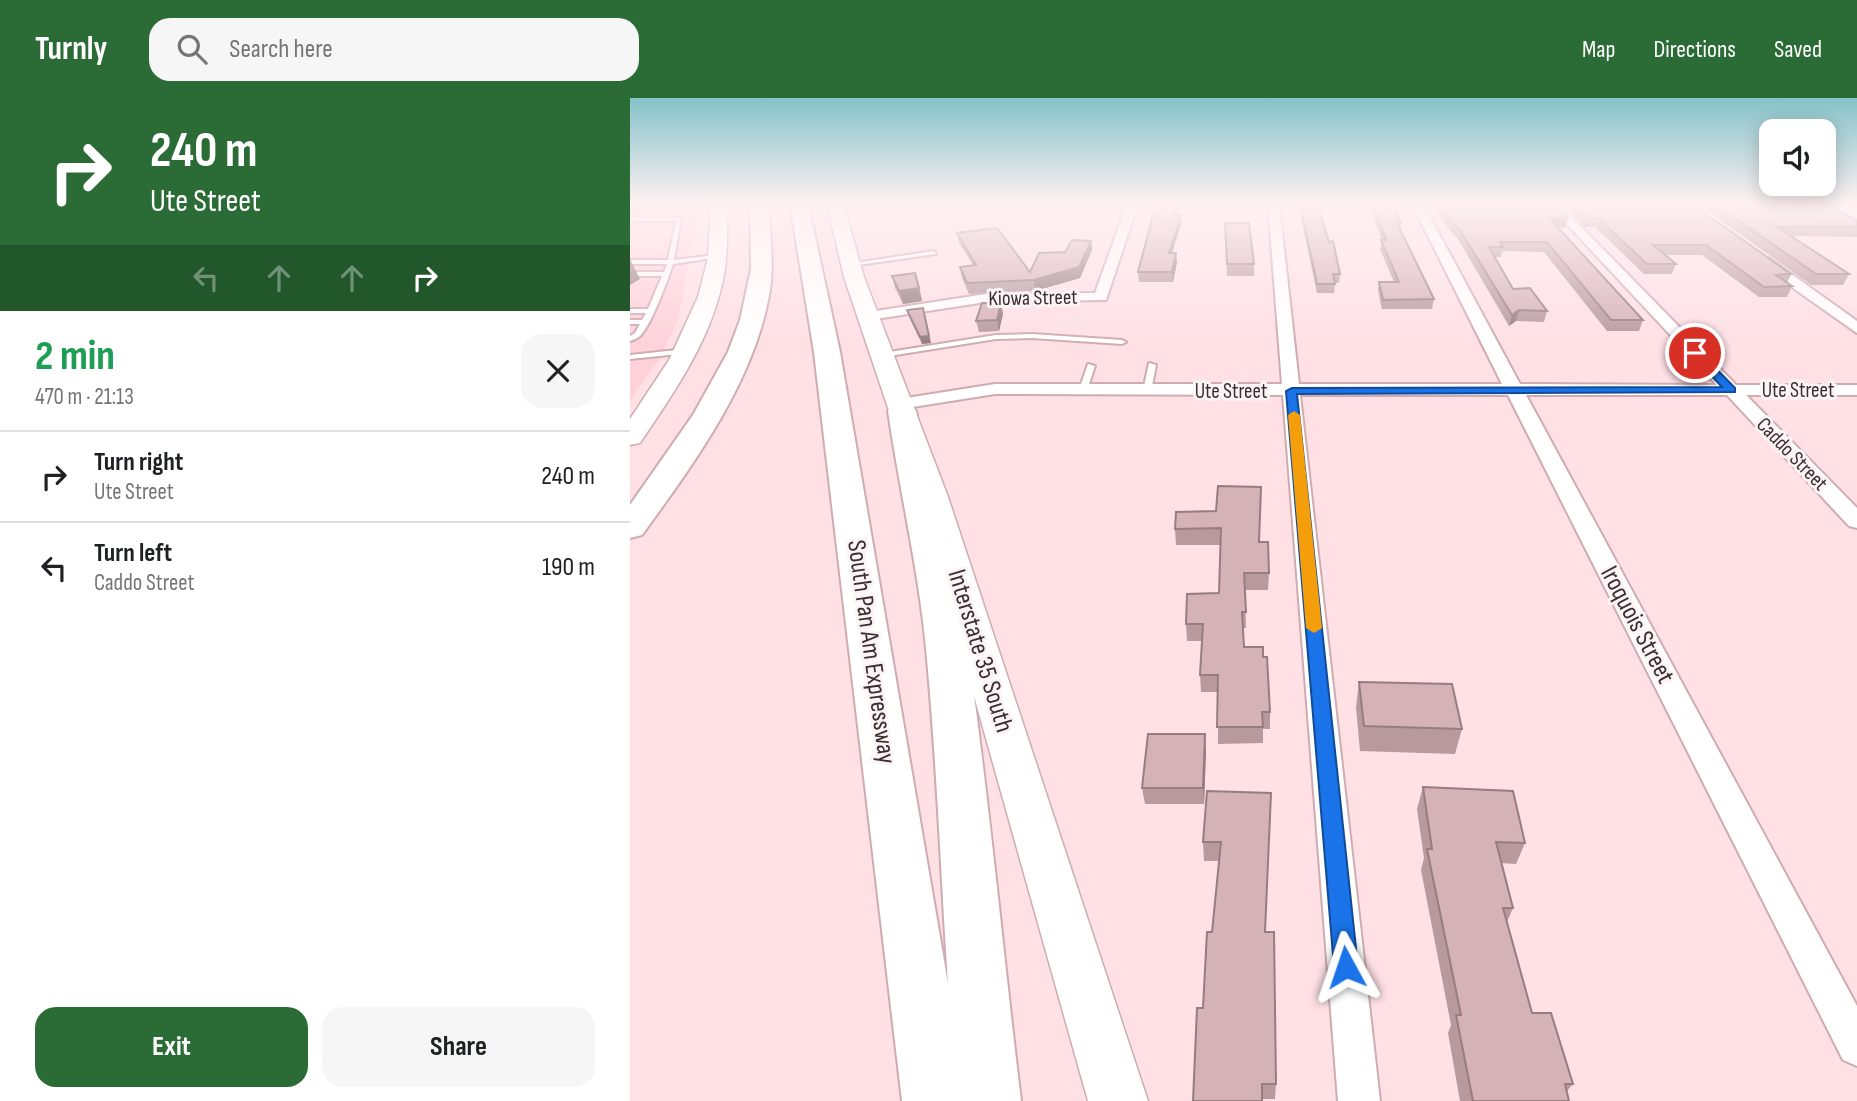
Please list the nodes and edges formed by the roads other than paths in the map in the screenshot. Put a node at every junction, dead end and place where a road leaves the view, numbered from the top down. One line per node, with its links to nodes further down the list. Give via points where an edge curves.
1 (675, 251): 15 (lane)
2 (716, 251): 13 (main road)
3 (744, 251): 32 (highway, via 746,277)
4 (761, 251): 32 (highway, via 759,292)
5 (808, 251): 44 (highway, South Pan Am Expressway, via 831,379)
6 (847, 251): 16 (main road, Interstate 35 South)
7 (1117, 251): 21 (street, Kiowa Street, via 1101,297 986,298)
8 (1278, 251): 37 (street)
9 (1441, 251): 38 (street, Iroquois Street)
10 (1598, 251): 34 (street, Caddo Street)
11 (1749, 251): 24 (street)
12 (934, 253): 16 (lane)
13 (716, 257): 15 (lane); 27 (main road, via 715,273)
14 (630, 262): 15 (lane)
15 (674, 262): 18 (lane)
16 (851, 264): 21 (main road, Interstate 35 South)
17 (630, 274): 18 (lane)
18 (668, 274): 20 (lane)
19 (630, 311): 20 (lane)
20 (650, 312): 23 (lane)
21 (869, 316): 28 (main road, Interstate 35 South)
22 (630, 322): 23 (lane)
23 (645, 322): 25 (lane)
24 (1857, 328)
25 (630, 339)
26 (1122, 342): 28 (lane, via 996,337)
27 (686, 351): 29 (lane); 40 (main road)
28 (883, 355): 39 (main road, Interstate 35 South)
29 (630, 357)
30 (1152, 365): 36 (lane)
31 (1091, 366): 33 (lane)
32 (725, 385): 42 (highway)
33 (1083, 390): 36 (street, Ute Street); 39 (street, Ute Street, via 995,389)
34 (1731, 390): 35 (street, Ute Street); 38 (street, Ute Street); 41 (street, Caddo Street)
35 (1857, 390)
36 (1147, 391): 37 (street, Ute Street)
37 (1292, 391): 38 (street, Ute Street); 47 (street)
38 (1514, 391): 43 (street, Iroquois Street)
39 (901, 408): 45 (highway, via 934,563 948,659); 46 (main road, Interstate 35 South, via 933,497)
40 (630, 437)
41 (1857, 521)
42 (630, 528)
43 (1857, 1046)
44 (935, 1101)
45 (988, 1101)
46 (1118, 1101)
47 (1359, 1101)

